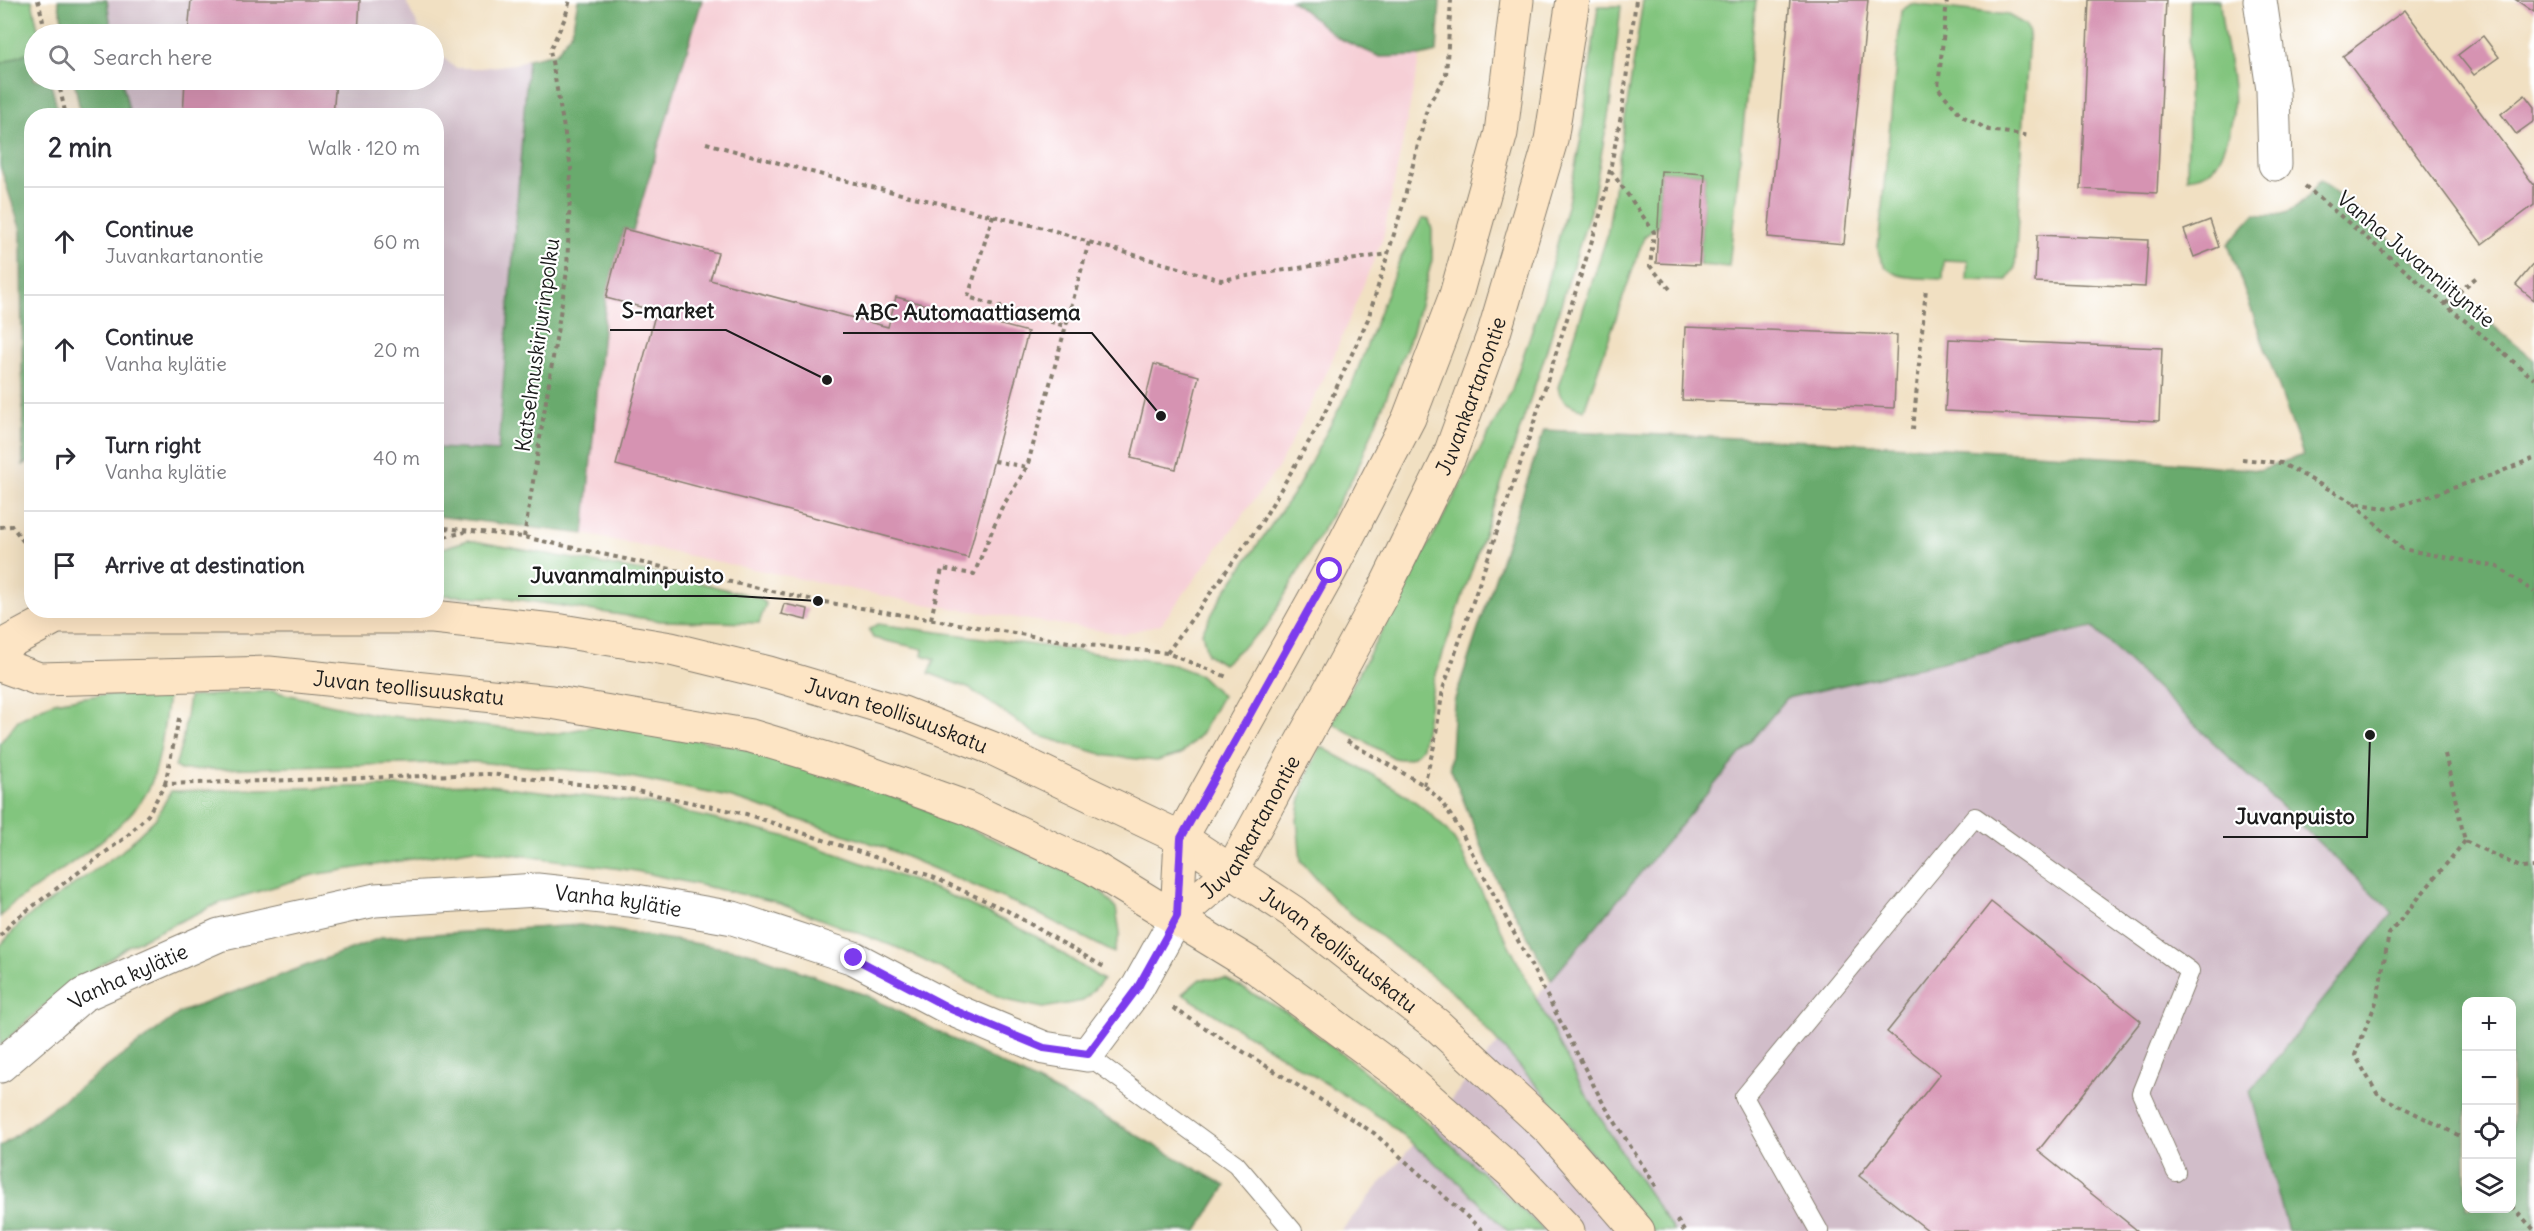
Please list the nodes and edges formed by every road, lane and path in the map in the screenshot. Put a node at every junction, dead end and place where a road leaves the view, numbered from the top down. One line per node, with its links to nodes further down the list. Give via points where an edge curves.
1 (38, 0): 9 (path)
2 (570, 0): 35 (path, Katselmuskirjurinpolku, via 550,50 572,168 567,271)
3 (1451, 0): 18 (path, via 1446,75 1428,105)
4 (1518, 0): 50 (main road, Juvankartanontie, via 1501,133 1456,295 1409,418 1324,581)
5 (1573, 0): 53 (main road, Juvankartanontie, via 1551,140 1494,333 1449,458 1383,592)
6 (1636, 0): 15 (path)
7 (1947, 0): 12 (path, via 1938,88 1962,116 1989,130)
8 (2260, 0): 14 (street, via 2273,90)
9 (44, 24)
10 (60, 90): 11 (path)
11 (64, 108)
12 (2030, 136)
13 (706, 143): 16 (path)
14 (2275, 164): 22 (path, Vanha Juvanniityntie, via 2313,191)
15 (1610, 171): 21 (path, via 1654,232 1650,266); 49 (path, via 1602,209 1527,444 1443,689)
16 (993, 215): 17 (path); 23 (path, via 968,297)
17 (1089, 242): 18 (path, via 1221,280); 23 (path)
18 (1388, 254): 42 (path, via 1368,320 1321,421 1261,523)
19 (2479, 275): 22 (path)
20 (1926, 288): 25 (path)
21 (1670, 290)
22 (2445, 304): 24 (path, Vanha Juvanniityntie)
23 (1065, 326): 29 (path)
24 (2534, 379)
25 (1913, 430)
26 (2534, 458): 30 (path, via 2390,509)
27 (2242, 459): 30 (path, via 2281,462)
28 (994, 461): 29 (path)
29 (1027, 468): 40 (path, via 1001,509 974,574 942,568)
30 (2354, 503): 37 (path, via 2402,549 2498,567)
31 (0, 527): 36 (path, via 12,526)
32 (444, 527): 33 (path)
33 (469, 531): 34 (path); 35 (path)
34 (444, 537)
35 (524, 537): 40 (path, via 818,602)
36 (24, 542)
37 (2534, 592)
38 (54, 618): 41 (main road, Juvan teollisuuskatu)
39 (442, 618): 50 (main road, Juvan teollisuuskatu, via 660,647 769,673 903,713 994,749)
40 (931, 620): 42 (path, via 1087,645)
41 (0, 647)
42 (1167, 653): 44 (path)
43 (0, 665): 54 (main road, Juvan teollisuuskatu, via 39,679 269,673 551,702 751,736 967,808 1092,867)
44 (1230, 678)
45 (182, 704): 48 (path)
46 (1343, 739): 49 (path)
47 (2445, 754): 51 (path)
48 (165, 784)
49 (1424, 785): 60 (path, via 1458,826 1603,1103)
50 (1181, 838): 53 (main road, Juvan teollisuuskatu); 54 (main road, Juvankartanontie)
51 (2465, 841): 52 (path, via 2522,868); 58 (path, via 2389,934 2377,1000 2355,1055 2378,1095)
52 (2534, 867)
53 (1232, 870): 54 (main road, Juvankartanontie); 67 (main road, Juvan teollisuuskatu, via 1293,912 1437,1025 1550,1130)
54 (1177, 917): 55 (street, via 1138,987); 66 (main road, Juvan teollisuuskatu, via 1254,966 1404,1077 1514,1174)
55 (1088, 1054): 56 (street, Vanha kylätie, via 1044,1048 951,1009 854,958 733,918 630,900 537,890 375,900 219,935 83,995); 63 (lane, via 1236,1164)
56 (0, 1066)
57 (1374, 1133): 65 (path)
58 (2462, 1137)
59 (2176, 1172): 69 (lane, via 2141,1093 2190,971 1976,817 1744,1097)
60 (1659, 1192)
61 (1672, 1211): 68 (path)
62 (2516, 1211): 64 (path)
63 (1285, 1228)
64 (2534, 1230)
65 (1483, 1231)
66 (1568, 1231)
67 (1638, 1231)
68 (1684, 1231)
69 (1819, 1231)

